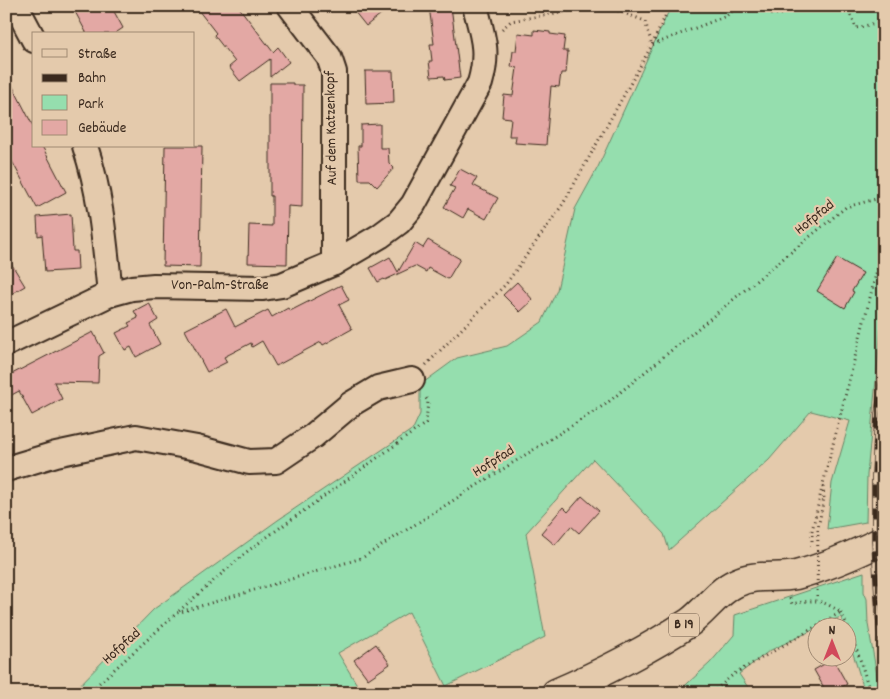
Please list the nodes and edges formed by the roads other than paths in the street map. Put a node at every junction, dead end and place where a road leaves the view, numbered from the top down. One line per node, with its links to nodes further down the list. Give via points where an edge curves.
1 (16, 6): 4 (street)
2 (290, 6): 6 (street, Auf dem Katzenkopf, via 329,57 334,72)
3 (475, 6): 6 (street, Von-Palm-Straße, via 485,45 485,66 480,83 413,205 399,222 380,236)
4 (32, 36)
5 (85, 148): 7 (street, via 103,225)
6 (334, 263): 7 (street, Von-Palm-Straße, via 282,285 263,288 154,286)
7 (110, 294): 8 (street, Von-Palm-Straße)
8 (6, 344)
9 (412, 380): 10 (street, via 378,388 351,404 314,436 276,461 249,462 136,437 56,454)
10 (6, 469)
11 (876, 547): 12 (main road, B 19, via 815,575 756,577 736,582 691,621 669,635)
12 (556, 693)

